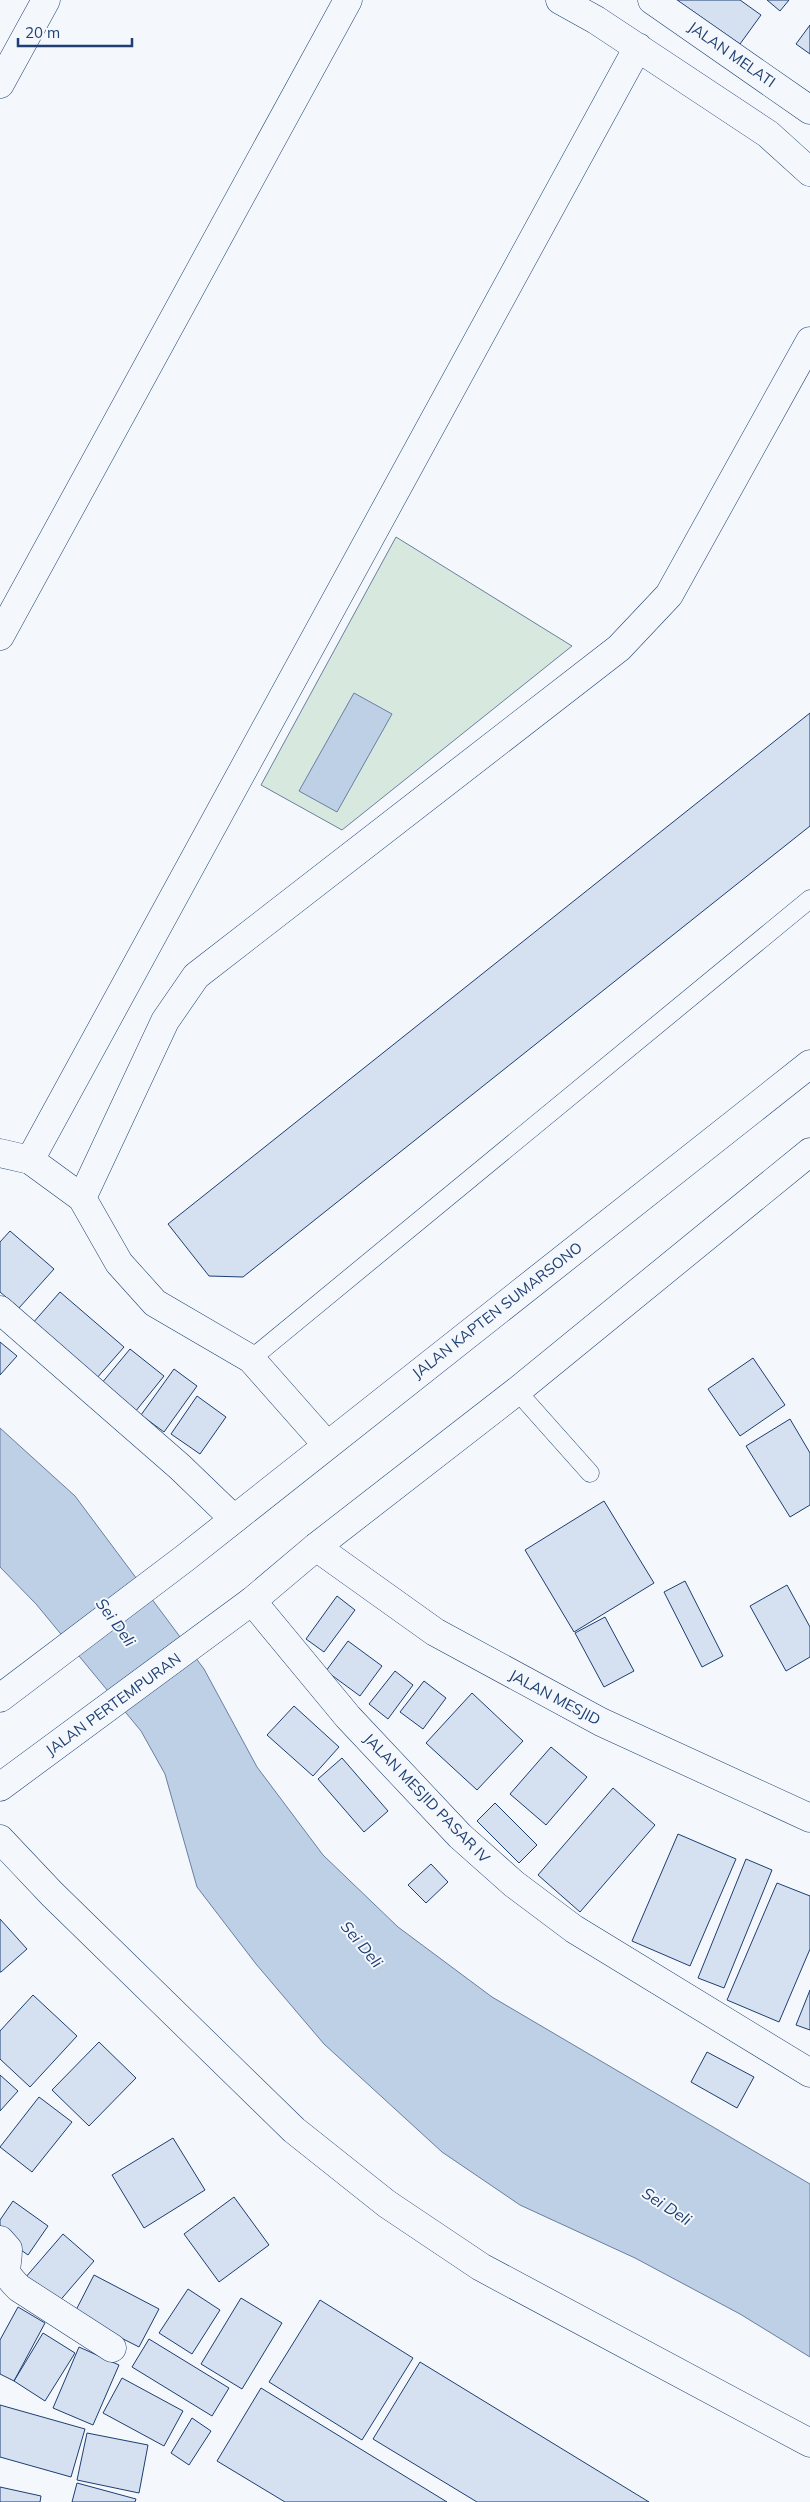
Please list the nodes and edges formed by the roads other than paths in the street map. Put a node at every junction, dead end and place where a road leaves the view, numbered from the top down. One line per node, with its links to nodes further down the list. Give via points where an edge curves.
1 (46, 0): 6 (main road)
2 (348, 0): 10 (main road)
3 (560, 0): 5 (main road)
4 (659, 2): 7 (main road, JALAN MELATI)
5 (638, 47): 8 (main road, via 768,134); 15 (main road)
6 (0, 84)
7 (810, 110)
8 (810, 172)
9 (810, 340): 16 (main road, via 669,595 619,648 196,976 165,1021)
10 (0, 636)
11 (810, 899): 18 (lane)
12 (810, 1064): 20 (main road, JALAN KAPTEN SUMARSONO)
13 (810, 1152): 19 (main road)
14 (0, 1153): 15 (main road)
15 (30, 1160): 16 (main road)
16 (82, 1198): 18 (main road, via 119,1263 155,1303)
17 (0, 1310): 22 (main road, via 180,1467)
18 (251, 1359): 20 (main road)
19 (517, 1391): 21 (lane); 23 (main road)
20 (327, 1445): 22 (main road, JALAN KAPTEN SUMARSONO)
21 (590, 1473)
22 (234, 1519): 25 (main road, JALAN KAPTEN SUMARSONO)
23 (316, 1547): 24 (main road); 27 (main road, JALAN MESJID, via 434,1632 601,1722)
24 (252, 1600): 26 (main road, JALAN PERTEMPURAN); 29 (main road, JALAN MESJID PASAR IV, via 348,1717 460,1836 514,1884 614,1955)
25 (0, 1698)
26 (2, 1786)
27 (810, 1818)
28 (0, 1839): 32 (main road, via 52,1894 294,2130 387,2204 481,2267)
29 (810, 2073)
30 (0, 2240): 31 (main road, via 8,2249 4,2268 19,2288)
31 (112, 2348)
32 (810, 2443)

